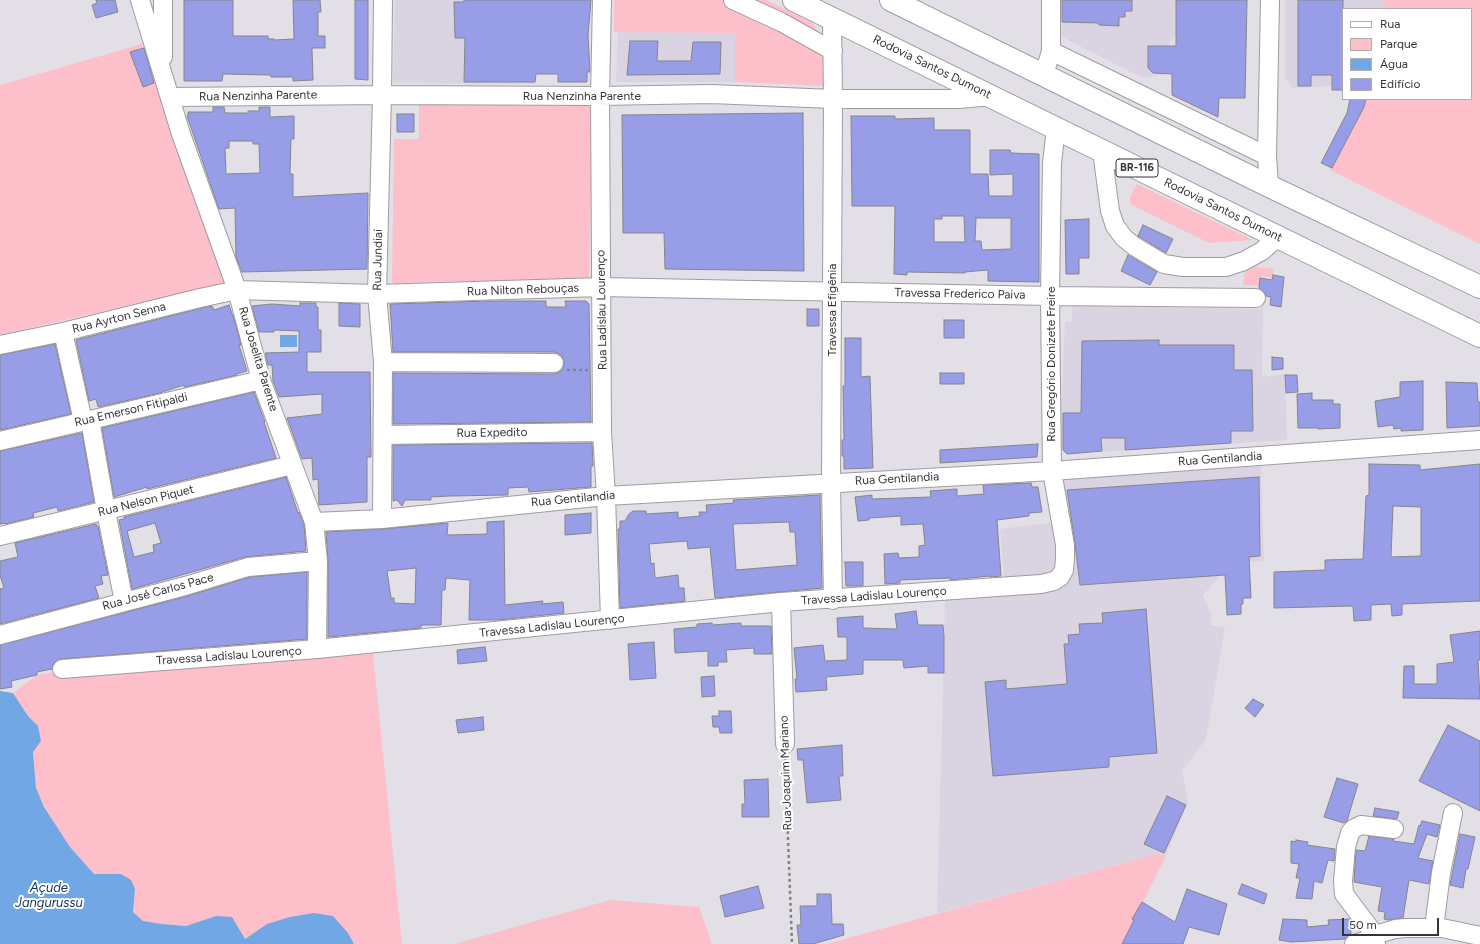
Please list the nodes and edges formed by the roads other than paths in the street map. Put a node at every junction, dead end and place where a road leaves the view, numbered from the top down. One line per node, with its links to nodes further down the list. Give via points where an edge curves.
1 (140, 0): 13 (street, Rua Joselita Parente)
2 (163, 0): 13 (street, Rua Joselita Parente)
3 (383, 0): 15 (street, Rua Jundiaí)
4 (602, 0): 16 (street, Rua Ladislau Lourenço)
5 (733, 0): 12 (street, via 781,22)
6 (794, 0): 10 (highway, Rodovia Santos Dumont / BR-116)
7 (891, 0): 14 (highway)
8 (1051, 0): 11 (street)
9 (1270, 0): 22 (street)
10 (832, 20): 12 (street, Travessa Efigênia); 17 (highway, Rodovia Santos Dumont / BR-116)
11 (1051, 50): 14 (street); 22 (street)
12 (833, 51): 19 (street, Travessa Efigênia)
13 (164, 75): 18 (street, Rua Joselita Parente)
14 (1044, 75): 23 (highway)
15 (382, 95): 16 (street, Rua Nenzinha Parente); 18 (street, Rua Nenzinha Parente); 29 (street, Rua Jundiaí)
16 (600, 96): 19 (street, Rua Nenzinha Parente, via 711,94); 25 (street, Rua Ladislau Lourenço)
17 (993, 96): 19 (street, Rua Nenzinha Parente, via 959,100); 20 (highway, Rodovia Santos Dumont / BR-116)
18 (171, 97): 27 (street, Rua Joselita Parente, via 181,134)
19 (833, 99): 28 (street, Travessa Efigênia)
20 (1056, 128): 21 (highway, Rodovia Santos Dumont / BR-116); 30 (street, Rua Gregório Donizete Freire, via 1052,163)
21 (1102, 150): 24 (highway, Rodovia Santos Dumont / BR-116); 24 (street, via 1110,211 1115,226 1134,246 1164,264 1183,267 1226,267 1244,261)
22 (1267, 156): 23 (street)
23 (1269, 186): 26 (highway)
24 (1278, 238): 33 (highway, Rodovia Santos Dumont / BR-116)
25 (601, 287): 28 (street, Rua Nilton Rebouças); 29 (street, Rua Nilton Rebouças); 39 (street, Rua Ladislau Lourenço)
26 (1480, 287)
27 (237, 290): 29 (street, Rua Nilton Rebouças); 32 (street, Rua Ayrton Senna); 37 (street, Rua Joselita Parente)
28 (832, 291): 30 (street, Travessa Frederico Paiva); 45 (street, Travessa Efigênia)
29 (377, 294): 35 (street, Rua Jundiaí)
30 (1050, 296): 31 (street, Travessa Frederico Paiva); 44 (street, Rua Gregório Donizete Freire)
31 (1256, 298)
32 (63, 332): 34 (street, Rua Ayrton Senna); 38 (street)
33 (1480, 336)
34 (0, 345)
35 (383, 362): 36 (street); 40 (street, Rua Jundiaí)
36 (560, 367)
37 (262, 380): 38 (street, Rua Emerson Fitipaldi); 43 (street, Rua Joselita Parente)
38 (86, 420): 42 (street, Rua Emerson Fitipaldi); 47 (street)
39 (602, 432): 40 (street, Rua Expedito); 46 (street, Rua Ladislau Lourenço)
40 (382, 435): 48 (street, Rua Jundiaí)
41 (1480, 440): 44 (street, Rua Gentilandia)
42 (0, 441)
43 (292, 465): 47 (street, Rua Nelson Piquet); 49 (street, Rua Joselita Parente)
44 (1052, 471): 45 (street, Rua Gentilandia); 52 (street, Rua Gregório Donizete Freire, via 1065,545 1064,570 1054,581)
45 (832, 483): 46 (street, Rua Gentilandia); 53 (street, Travessa Efigênia)
46 (606, 496): 48 (street, Rua Gentilandia); 56 (street, Rua Ladislau Lourenço)
47 (106, 511): 50 (street, Rua Nelson Piquet); 54 (street)
48 (382, 519): 49 (street, Rua Gentilandia)
49 (314, 522): 51 (street, Rua Joselita Parente)
50 (0, 536)
51 (318, 560): 54 (street, Rua José Carlos Pace, via 248,567); 58 (street, Rua Joselita Parente)
52 (1041, 584): 53 (street, Travessa Ladislau Lourenço)
53 (833, 600): 55 (street, Travessa Ladislau Lourenço)
54 (124, 602): 57 (street, Rua José Carlos Pace)
55 (781, 602): 56 (street, Travessa Ladislau Lourenço); 60 (street, Rua Joaquim Mariano)
56 (610, 620): 58 (street, Travessa Ladislau Lourenço)
57 (0, 635)
58 (317, 649): 59 (street, Travessa Ladislau Lourenço)
59 (62, 669)
60 (785, 744)
61 (1453, 813): 63 (street, via 1441,873)
62 (1394, 829): 65 (street, via 1361,825 1350,833 1346,847 1344,894)
63 (1434, 928): 64 (street); 65 (street, via 1395,929)
64 (1480, 936)
65 (1376, 940): 66 (street)
66 (1354, 944)

